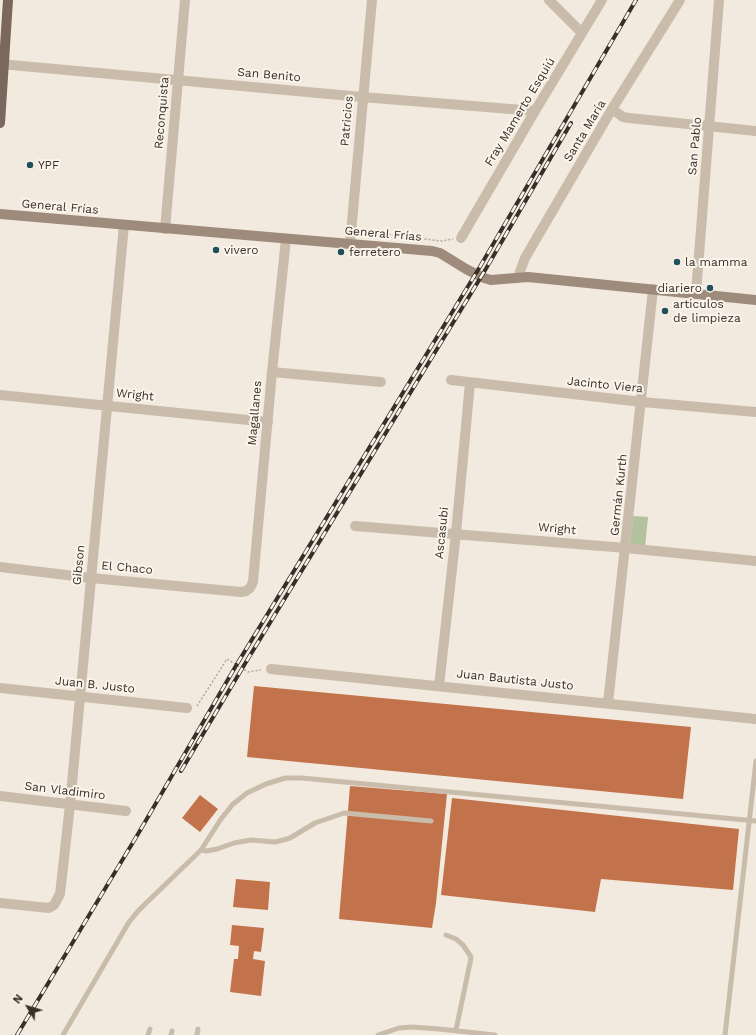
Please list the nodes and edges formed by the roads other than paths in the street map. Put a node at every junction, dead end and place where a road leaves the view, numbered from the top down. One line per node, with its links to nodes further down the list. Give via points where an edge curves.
1 (8, 0): 9 (main road)
2 (185, 0): 10 (street, Reconquista)
3 (372, 0): 11 (street, Patricios)
4 (549, 0): 8 (street)
5 (602, 0): 8 (street, Fray Mamerto Esquiú)
6 (680, 0): 12 (street, Santa María)
7 (719, 0): 15 (street, San Pablo)
8 (582, 34): 13 (street, Fray Mamerto Esquiú)
9 (2, 64): 10 (street, San Benito); 14 (main road)
10 (178, 80): 11 (street, San Benito); 19 (street, Reconquista)
11 (362, 97): 13 (street, San Benito); 22 (street, Patricios)
12 (612, 110): 15 (street, via 629,118); 23 (street, Santa María, via 525,258)
13 (535, 111): 20 (street, Fray Mamerto Esquiú)
14 (0, 121)
15 (710, 126): 16 (street); 25 (street, San Pablo)
16 (756, 131)
17 (0, 214): 18 (main road, General Frías)
18 (124, 225): 19 (main road, General Frías); 33 (street, Gibson)
19 (165, 229): 21 (main road, General Frías)
20 (460, 238)
21 (286, 239): 22 (main road, General Frías); 27 (street, Magallanes)
22 (350, 244): 23 (main road, General Frías, via 440,253 491,280)
23 (518, 277): 24 (main road, General Frías)
24 (653, 289): 25 (main road, General Frías); 32 (street, Germán Kurth)
25 (696, 293): 26 (main road, General Frías)
26 (756, 300)
27 (272, 372): 29 (street); 35 (street, Magallanes)
28 (451, 380): 30 (street, Jacinto Viera)
29 (381, 382)
30 (470, 383): 32 (street, Jacinto Viera); 37 (street, Ascasubi)
31 (0, 395): 33 (street, Wright)
32 (642, 402): 34 (street, Jacinto Viera); 38 (street, Germán Kurth)
33 (108, 406): 35 (street, Wright); 41 (street, Gibson)
34 (756, 412)
35 (268, 422): 42 (street, Magallanes, via 253,582)
36 (355, 526): 37 (street, Wright)
37 (456, 533): 38 (street, Wright); 44 (street, Ascasubi)
38 (626, 548): 39 (street, Wright); 47 (street, Germán Kurth)
39 (756, 561)
40 (0, 567): 41 (street, El Chaco)
41 (91, 578): 42 (street, El Chaco, via 241,592); 46 (street, Gibson)
42 (250, 588)
43 (271, 669): 44 (street, Juan Bautista Justo)
44 (439, 686): 47 (street, Juan Bautista Justo)
45 (0, 688): 46 (street, Juan B. Justo)
46 (79, 696): 48 (street, Juan B. Justo); 52 (street, Gibson)
47 (608, 703): 49 (street, Juan Bautista Justo)
48 (187, 708)
49 (756, 719)
50 (756, 761): 54 (lane)
51 (0, 796): 52 (street, San Vladimiro)
52 (70, 805): 53 (street, San Vladimiro); 58 (street, Gibson, via 60,894 54,905 49,908)
53 (126, 811)
54 (749, 820): 55 (lane); 57 (lane, via 285,778 266,784 238,800 221,819); 66 (lane)
55 (756, 821)
56 (432, 822): 57 (lane, via 344,813 314,823 283,840 251,840 217,849)
57 (201, 850): 62 (lane, via 129,922)
58 (0, 903)
59 (446, 935): 61 (lane, via 463,944 471,957)
60 (150, 1029): 63 (lane)
61 (456, 1030): 64 (lane, via 412,1027 399,1028); 65 (lane)
62 (63, 1035)
63 (148, 1035)
64 (378, 1035)
65 (495, 1035)
66 (725, 1035)

